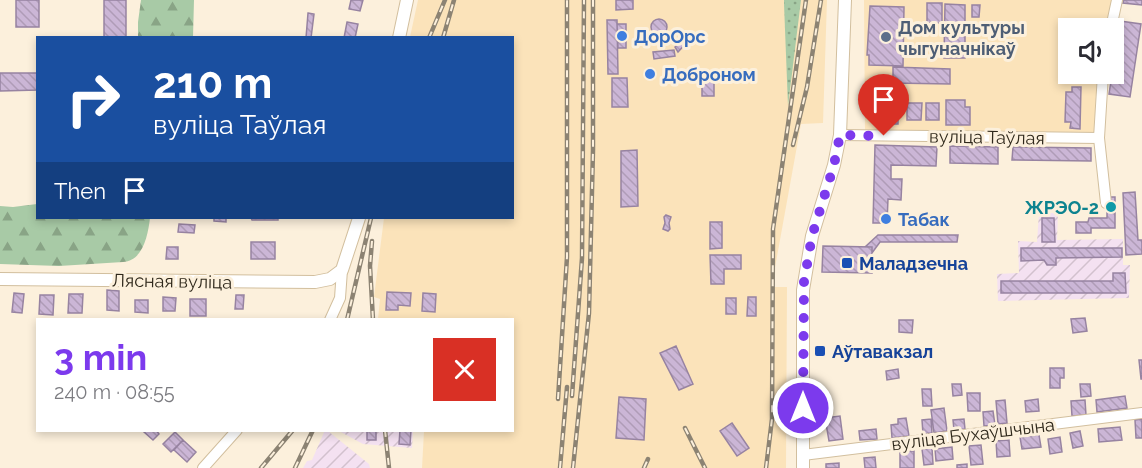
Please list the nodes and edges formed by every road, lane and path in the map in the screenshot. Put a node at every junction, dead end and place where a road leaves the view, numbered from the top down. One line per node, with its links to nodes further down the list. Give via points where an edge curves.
1 (407, 0): 5 (main road)
2 (845, 0): 7 (main road)
3 (1117, 0): 4 (street)
4 (1113, 18)
5 (399, 36)
6 (1102, 84): 8 (street)
7 (840, 135): 8 (street, вуліца Таўлая); 16 (main road, via 812,236 802,290)
8 (1099, 138): 9 (street)
9 (1107, 203)
10 (359, 219): 11 (main road)
11 (342, 270): 12 (main road, Лясная вуліца, via 330,279 315,282); 13 (street, via 340,298)
12 (0, 279)
13 (331, 318)
14 (1142, 413): 16 (street, вуліца Бухаўшчына)
15 (235, 432): 17 (street)
16 (803, 462)
17 (203, 468)

